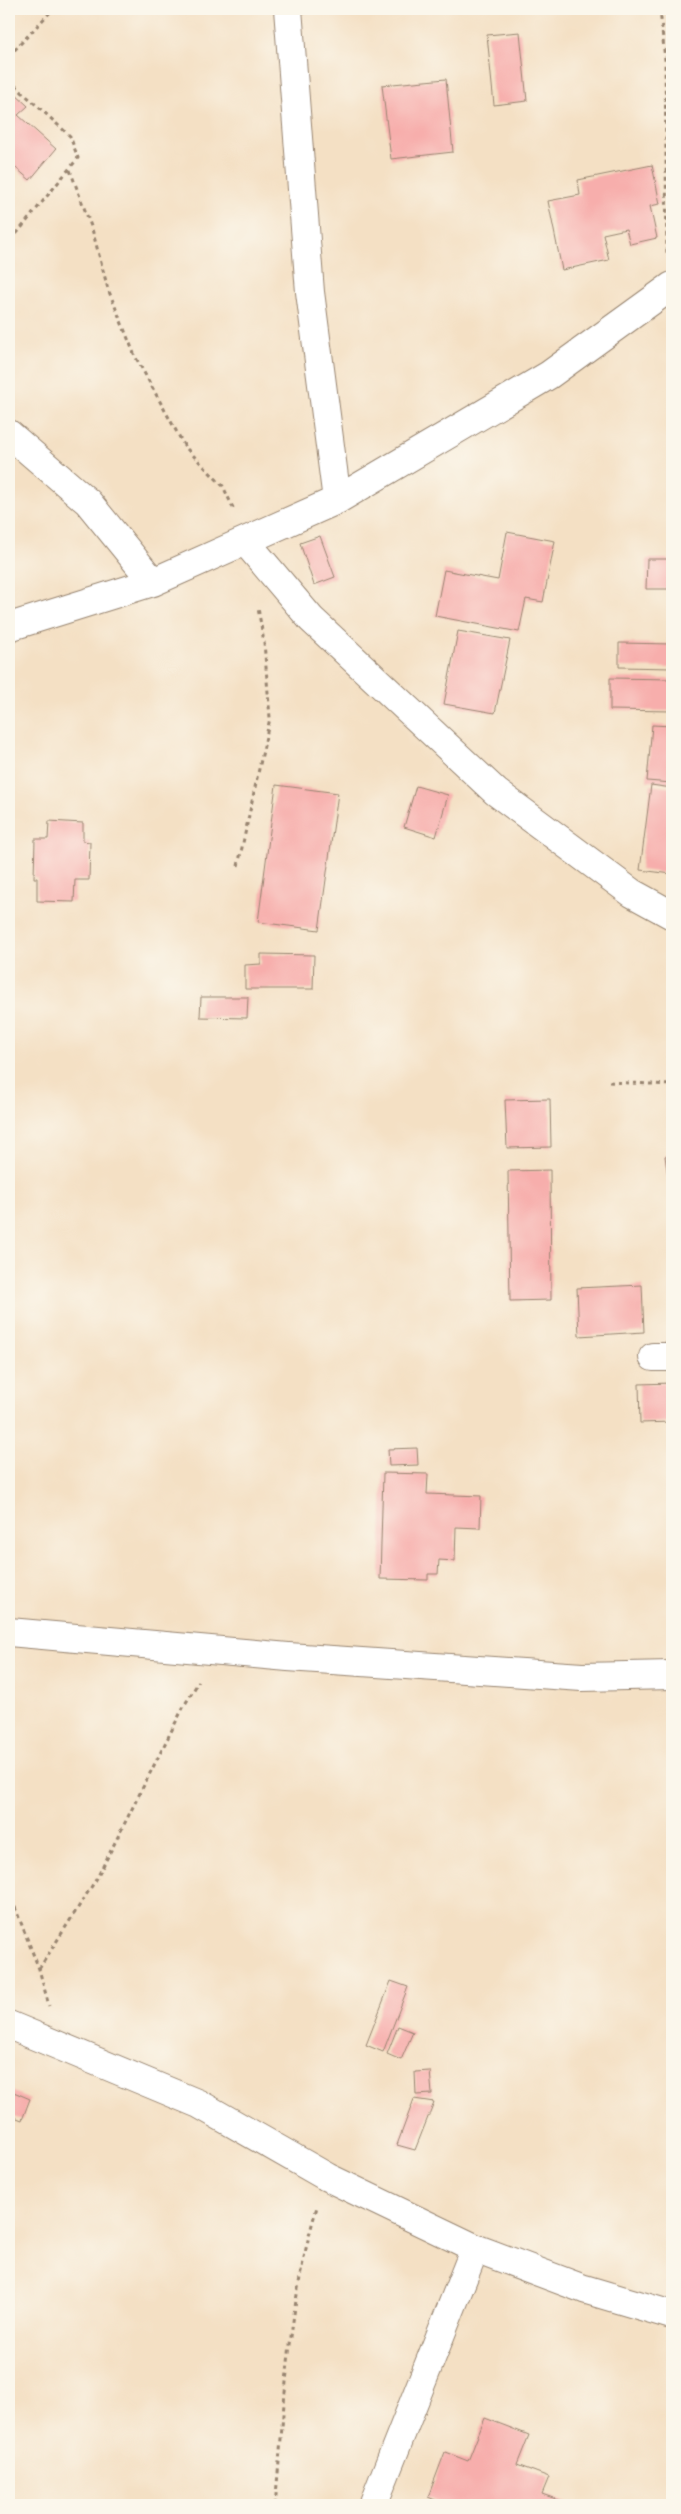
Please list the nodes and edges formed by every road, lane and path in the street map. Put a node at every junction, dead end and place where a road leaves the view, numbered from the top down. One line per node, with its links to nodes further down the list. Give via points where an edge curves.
1 (53, 9): 4 (path)
2 (288, 9): 10 (street, via 310,292)
3 (660, 9): 8 (path, via 665,60)
4 (9, 56)
5 (9, 80): 6 (path, via 70,136 78,158)
6 (70, 170): 7 (path); 11 (path, via 92,229 108,289 135,356 185,446 223,486)
7 (9, 243)
8 (669, 287): 10 (street, via 549,375)
9 (9, 434): 12 (street, via 88,502)
10 (337, 500): 11 (street)
11 (245, 541): 12 (street); 16 (street, via 311,619 496,792 632,893)
12 (153, 582): 14 (street)
13 (257, 605): 15 (path, via 264,642 270,718)
14 (9, 627)
15 (238, 866)
16 (672, 916)
17 (610, 1082): 18 (path)
18 (672, 1085)
19 (9, 1632): 20 (street)
20 (218, 1650): 21 (street, via 582,1677); 23 (path, via 184,1706 97,1878)
21 (672, 1675)
22 (9, 1892): 23 (path)
23 (39, 1969): 25 (path)
24 (9, 2025): 25 (street)
25 (60, 2045): 26 (street, via 199,2104)
26 (326, 2178): 27 (street); 29 (path, via 305,2246 292,2332)
27 (475, 2248): 28 (street, via 584,2289); 30 (street)
28 (672, 2315)
29 (275, 2505)
30 (373, 2505)

